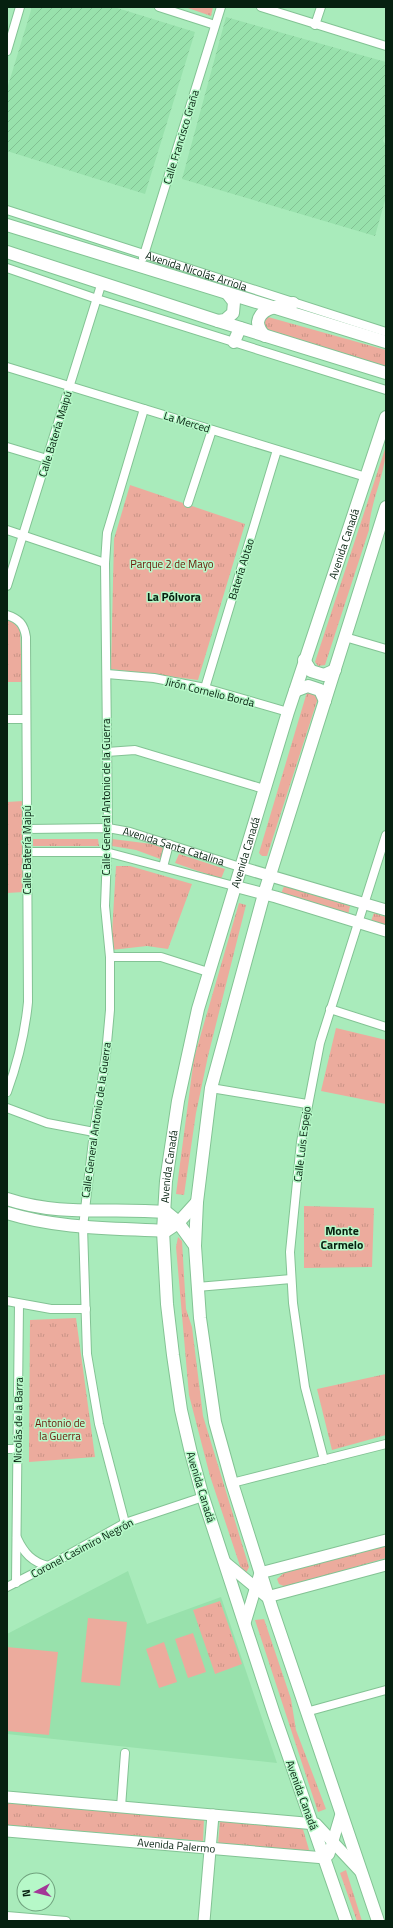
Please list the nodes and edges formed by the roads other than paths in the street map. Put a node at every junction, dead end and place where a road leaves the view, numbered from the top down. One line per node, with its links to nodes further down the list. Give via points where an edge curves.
1 (20, 7): 9 (street)
2 (159, 7): 6 (street)
3 (221, 7): 6 (street, Calle Francisco Graña)
4 (261, 7): 7 (street)
5 (321, 7): 7 (street)
6 (215, 24): 13 (street, Calle Francisco Graña)
7 (315, 25): 8 (street)
8 (386, 46)
9 (7, 51)
10 (7, 210): 13 (street, Avenida Nicolás Arriola)
11 (7, 225): 14 (main road, Avenida Nicolás Arriola)
12 (7, 252): 16 (main road)
13 (144, 254): 14 (street, Calle Francisco Graña); 19 (street, Avenida Nicolás Arriola)
14 (141, 267): 17 (main road, Avenida Nicolás Arriola)
15 (7, 268): 18 (street)
16 (102, 282): 18 (street, Calle Batería Maipú); 21 (main road)
17 (227, 293): 20 (main road, Avenida Nicolás Arriola); 21 (main road, via 234,302 233,312 225,320)
18 (97, 299): 25 (street); 29 (street, Calle Batería Maipú)
19 (293, 303): 20 (main road); 23 (street, Avenida Nicolás Arriola)
20 (275, 308): 24 (main road, via 264,311 259,320 260,331); 26 (main road, Avenida Nicolás Arriola)
21 (218, 321): 22 (main road)
22 (240, 328): 24 (main road); 25 (main road)
23 (386, 332)
24 (265, 336): 28 (main road)
25 (234, 342): 30 (street)
26 (386, 342)
27 (7, 367): 29 (street, La Merced)
28 (386, 373)
29 (70, 385): 31 (street, La Merced); 36 (street, Calle Batería Maipú)
30 (386, 390)
31 (144, 409): 33 (street, La Merced); 42 (street, Calle General Antonio de la Guerra, via 107,533)
32 (386, 417): 37 (main road, Avenida Canadá)
33 (212, 430): 35 (street, La Merced); 38 (street)
34 (7, 447): 36 (street)
35 (277, 450): 37 (street, La Merced); 50 (street, Batería Abtao)
36 (47, 459): 41 (street, Calle Batería Maipú)
37 (366, 477): 47 (main road, Avenida Canadá)
38 (188, 503)
39 (386, 507): 45 (main road)
40 (7, 530): 41 (street)
41 (23, 535): 42 (street); 43 (street, Calle Batería Maipú)
42 (105, 562): 49 (street, Calle General Antonio de la Guerra)
43 (7, 586)
44 (7, 615): 55 (street, Calle Batería Maipú, via 20,621 24,626)
45 (345, 637): 46 (street); 48 (main road)
46 (386, 649)
47 (304, 660): 48 (main road, via 311,671 324,675); 51 (main road, Avenida Canadá)
48 (335, 670): 52 (main road)
49 (107, 674): 50 (street, Jirón Cornelio Borda, via 154,678); 56 (street, Calle General Antonio de la Guerra)
50 (205, 688): 53 (street, Jirón Cornelio Borda)
51 (295, 690): 52 (main road, via 308,686 320,690); 53 (main road, Avenida Canadá)
52 (325, 701): 66 (main road)
53 (288, 712): 57 (main road, Avenida Canadá)
54 (7, 719): 55 (street)
55 (26, 719): 59 (street, Calle Batería Maipú)
56 (106, 752): 57 (street, via 135,750); 58 (street, Calle General Antonio de la Guerra)
57 (264, 789): 64 (main road, Avenida Canadá)
58 (108, 828): 59 (street, Avenida Santa Catalina); 61 (street, Avenida Santa Catalina); 63 (street, Calle General Antonio de la Guerra)
59 (27, 830): 62 (street, Calle Batería Maipú)
60 (386, 835): 69 (street, Calle Luis Espejo)
61 (169, 844): 64 (street, Avenida Santa Catalina); 65 (street)
62 (27, 852): 63 (street, Avenida Santa Catalina); 78 (street, Calle Batería Maipú, via 26,1027)
63 (106, 852): 65 (street, Avenida Santa Catalina); 73 (street, Calle General Antonio de la Guerra, via 105,906)
64 (240, 867): 66 (street, Avenida Santa Catalina); 67 (main road, Avenida Canadá)
65 (163, 868): 67 (street, Avenida Santa Catalina)
66 (270, 875): 68 (main road); 69 (street, Avenida Santa Catalina)
67 (234, 886): 68 (street, Avenida Santa Catalina); 74 (main road, Avenida Canadá)
68 (264, 894): 71 (street, Avenida Santa Catalina); 77 (main road)
69 (365, 904): 70 (street, Avenida Santa Catalina); 71 (street, Calle Luis Espejo)
70 (386, 910)
71 (358, 923): 72 (street, Avenida Santa Catalina); 75 (street, Calle Luis Espejo)
72 (386, 931)
73 (110, 957): 74 (street, via 161,957); 81 (street, Calle General Antonio de la Guerra, via 109,1025)
74 (208, 972): 84 (main road, Avenida Canadá, via 184,1070 166,1181)
75 (330, 1009): 76 (street); 79 (street, Calle Luis Espejo)
76 (386, 1027)
77 (211, 1088): 79 (street); 83 (main road)
78 (7, 1092)
79 (307, 1104): 91 (street, Calle Luis Espejo, via 290,1252)
80 (7, 1108): 81 (street, via 47,1124)
81 (94, 1132): 85 (street, Calle General Antonio de la Guerra)
82 (7, 1199): 85 (main road, via 43,1208)
83 (197, 1202): 87 (main road); 90 (main road)
84 (164, 1211): 85 (main road); 87 (main road); 89 (main road, Avenida Canadá)
85 (84, 1212): 88 (street)
86 (7, 1214): 88 (main road, via 36,1221)
87 (178, 1223): 89 (main road); 90 (main road)
88 (83, 1227): 89 (main road); 95 (street)
89 (163, 1231): 101 (main road, Avenida Canadá, via 167,1304 181,1410)
90 (195, 1246): 92 (main road)
91 (291, 1279): 92 (street); 99 (street, Calle Luis Espejo, via 305,1387)
92 (197, 1287): 100 (main road, via 215,1422)
93 (7, 1300): 94 (street)
94 (19, 1304): 95 (street, via 51,1309); 98 (street, Nicolás de la Barra)
95 (86, 1309): 102 (street, via 87,1354 98,1424)
96 (386, 1444): 99 (street)
97 (7, 1449): 98 (street)
98 (17, 1449): 103 (street, Nicolás de la Barra)
99 (324, 1460): 100 (street)
100 (232, 1483): 108 (main road)
101 (203, 1497): 102 (street, Coronel Casimiro Negrón); 105 (main road, Avenida Canadá)
102 (125, 1522): 107 (street, Coronel Casimiro Negrón)
103 (16, 1535): 107 (street, via 28,1556); 109 (street, Nicolás de la Barra)
104 (386, 1540): 108 (street)
105 (226, 1563): 111 (street); 113 (main road, Avenida Canadá)
106 (386, 1565): 112 (street)
107 (48, 1566): 109 (street, Coronel Casimiro Negrón)
108 (261, 1573): 111 (street); 112 (main road)
109 (16, 1583): 110 (street, Coronel Casimiro Negrón)
110 (7, 1587)
111 (256, 1587): 112 (street); 113 (street)
112 (268, 1597): 115 (main road)
113 (245, 1623): 121 (main road, Avenida Canadá)
114 (386, 1690): 115 (street)
115 (306, 1712): 119 (main road)
116 (125, 1753): 118 (street)
117 (7, 1797): 118 (street)
118 (121, 1807): 120 (street)
119 (341, 1814): 123 (street); 126 (main road)
120 (213, 1815): 121 (street); 124 (street)
121 (312, 1823): 123 (street, via 319,1826); 125 (main road, Avenida Canadá)
122 (7, 1831): 124 (street, Avenida Palermo)
123 (332, 1840): 125 (street, via 329,1854); 126 (street)
124 (210, 1849): 125 (street, Avenida Palermo); 129 (street)
125 (325, 1858): 130 (main road, Avenida Canadá)
126 (360, 1871): 131 (main road)
127 (7, 1916): 128 (street)
128 (66, 1921)
129 (204, 1921)
130 (346, 1921)
131 (378, 1921)

